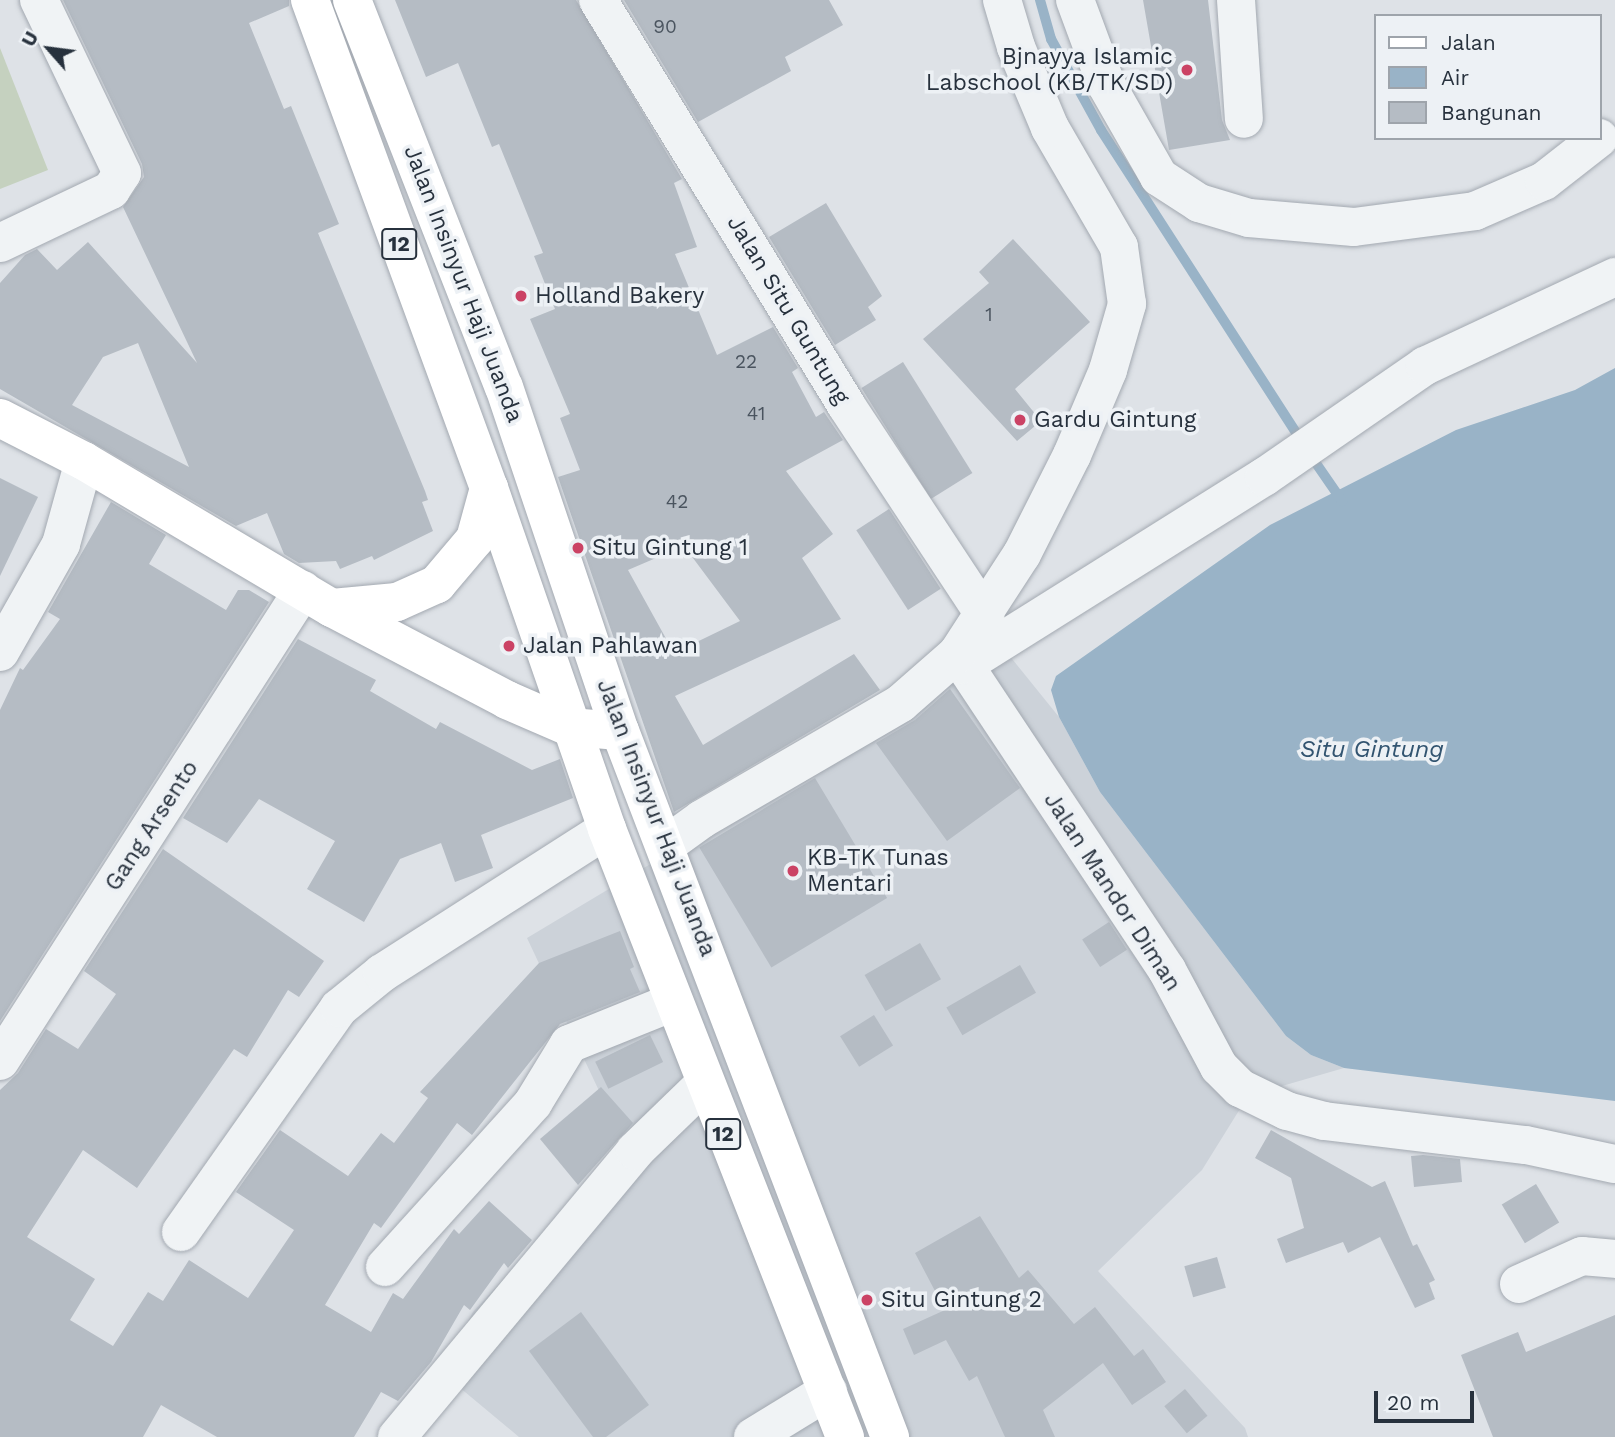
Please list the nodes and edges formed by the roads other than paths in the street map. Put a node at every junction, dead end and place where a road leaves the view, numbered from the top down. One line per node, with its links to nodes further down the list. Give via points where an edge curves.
1 (39, 0): 10 (street, via 122,173 111,190)
2 (310, 0): 14 (main road, Jalan Insinyur Haji Juanda / 12)
3 (352, 0): 20 (main road, Jalan Insinyur Haji Juanda / 12, via 504,387)
4 (598, 0): 16 (street, Jalan Situ Guntung, via 846,405)
5 (1002, 0): 16 (street, via 1050,128 1119,247 1127,304 1108,370 1072,455)
6 (1075, 0): 9 (street, via 1106,84 1160,177 1199,203 1249,218 1354,227 1475,211 1544,181)
7 (1236, 0): 8 (street)
8 (1244, 119)
9 (1596, 140)
10 (0, 243)
11 (1615, 277): 18 (street, via 1425,366 1264,477)
12 (0, 418): 13 (main road)
13 (84, 461): 15 (main road); 17 (street, via 61,544)
14 (489, 488): 15 (main road, via 475,539 437,584 397,603); 19 (main road, Jalan Insinyur Haji Juanda / 12)
15 (317, 599): 19 (main road, via 507,700); 24 (street, Gang Arsento)
16 (985, 616): 18 (street)
17 (0, 652)
18 (960, 659): 22 (street, via 901,704 702,819); 26 (street, Jalan Mandor Diman, via 1167,970 1219,1067 1240,1088 1287,1111 1324,1121 1526,1145)
19 (569, 727): 20 (main road); 21 (main road, Jalan Insinyur Haji Juanda / 12)
20 (620, 731): 22 (main road, Jalan Insinyur Haji Juanda / 12)
21 (607, 829): 23 (main road, Jalan Insinyur Haji Juanda / 12); 27 (street, via 382,973 339,1008)
22 (666, 845): 35 (main road, Jalan Insinyur Haji Juanda / 12)
23 (673, 1003): 25 (main road, Jalan Insinyur Haji Juanda / 12); 29 (street, via 569,1044 533,1103)
24 (1, 1056)
25 (703, 1085): 31 (main road, Jalan Insinyur Haji Juanda / 12); 32 (street, via 635,1151)
26 (1615, 1164)
27 (181, 1232)
28 (1615, 1259): 30 (street, via 1582,1256)
29 (385, 1267)
30 (1519, 1284)
31 (828, 1391): 33 (street); 34 (main road, Jalan Insinyur Haji Juanda / 12)
32 (397, 1437)
33 (753, 1437)
34 (845, 1437)
35 (890, 1437)

